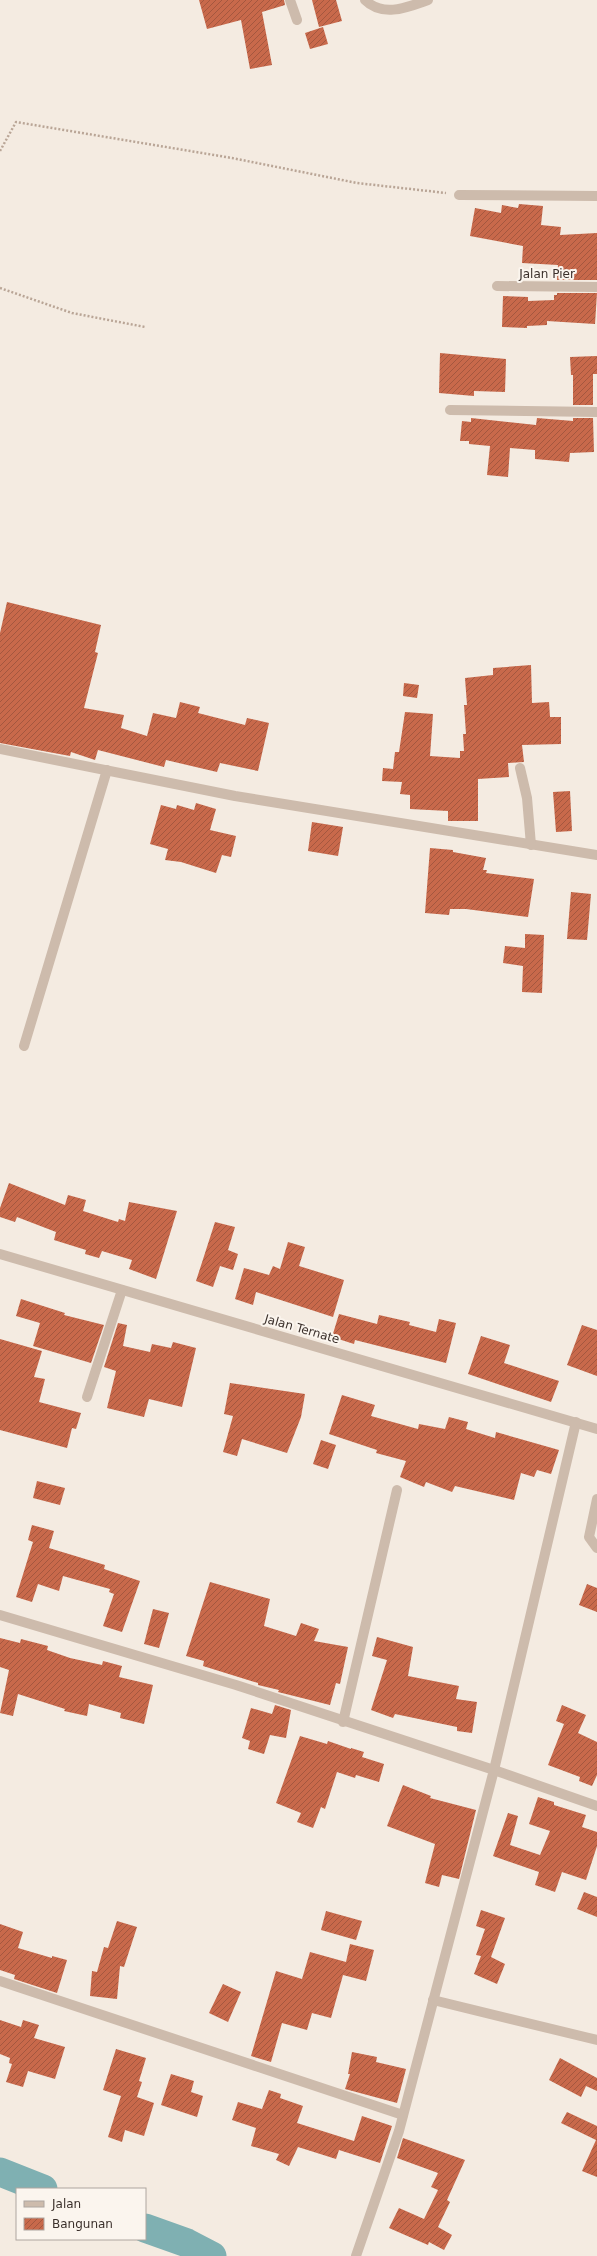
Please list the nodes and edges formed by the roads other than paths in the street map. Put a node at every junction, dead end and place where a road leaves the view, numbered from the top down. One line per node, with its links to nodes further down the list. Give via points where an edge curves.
1 (290, 0): 4 (street)
2 (365, 0): 3 (street, via 371,6 388,10)
3 (428, 0)
4 (297, 20)
5 (459, 194): 6 (street)
6 (597, 196)
7 (497, 286): 8 (street, Jalan Pier)
8 (597, 287)
9 (450, 410): 10 (street)
10 (597, 412)
11 (0, 749): 13 (street)
12 (520, 768): 14 (street)
13 (107, 770): 14 (street, via 235,796); 16 (street)
14 (531, 845): 15 (street)
15 (597, 855)
16 (24, 1046)
17 (0, 1254): 18 (street, Jalan Ternate)
18 (122, 1290): 19 (street); 20 (street, Jalan Ternate)
19 (87, 1396)
20 (576, 1422): 21 (street, Jalan Ternate); 27 (street)
21 (597, 1428)
22 (397, 1490): 26 (street)
23 (597, 1499): 24 (street, via 589,1537)
24 (597, 1548)
25 (0, 1615): 26 (street, via 236,1685)
26 (344, 1722): 27 (street)
27 (494, 1770): 28 (street); 30 (street)
28 (597, 1806)
29 (0, 1981): 32 (street)
30 (433, 2000): 31 (street); 32 (street)
31 (597, 2040)
32 (403, 2116): 33 (street)
33 (356, 2256)

